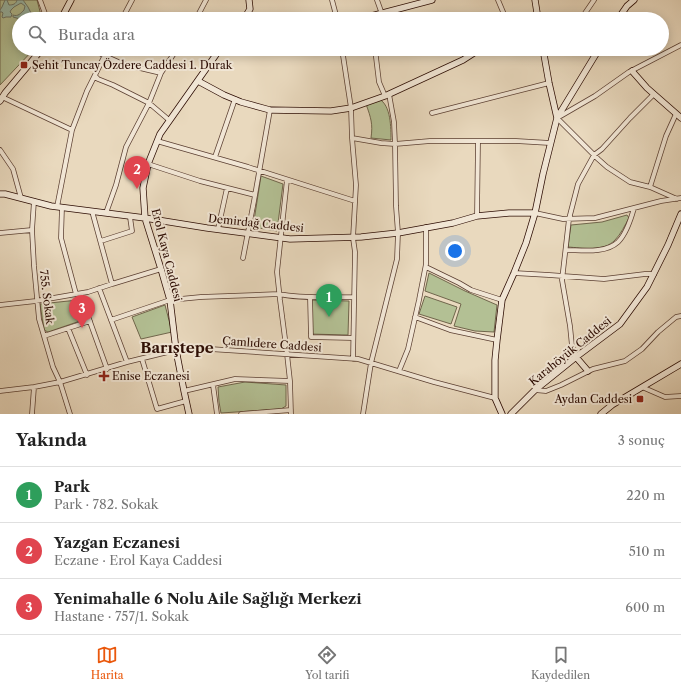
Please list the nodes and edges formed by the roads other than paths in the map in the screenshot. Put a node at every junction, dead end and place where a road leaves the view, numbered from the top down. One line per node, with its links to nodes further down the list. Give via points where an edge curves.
1 (40, 0): 13 (street)
2 (71, 0): 14 (street)
3 (132, 0): 15 (street)
4 (206, 0): 16 (street)
5 (249, 0): 17 (street)
6 (332, 0): 18 (street)
7 (377, 0): 19 (street)
8 (432, 0): 20 (street)
9 (498, 0): 21 (street)
10 (535, 0): 22 (street)
11 (594, 0): 23 (street)
12 (634, 0): 24 (street)
13 (44, 12)
14 (65, 12)
15 (126, 12)
16 (200, 12)
17 (248, 12)
18 (335, 12)
19 (381, 12)
20 (389, 12)
21 (503, 12)
22 (537, 12)
23 (585, 12)
24 (622, 12)
25 (681, 46): 26 (street)
26 (669, 52)
27 (36, 56): 44 (street)
28 (105, 56): 38 (street, via 123,64); 39 (street)
29 (172, 56): 38 (street)
30 (215, 56): 40 (street, Erol Kaya Caddesi)
31 (343, 56): 47 (street)
32 (376, 56): 43 (street, via 380,82)
33 (469, 56): 43 (street)
34 (546, 56): 41 (street)
35 (595, 56): 51 (street)
36 (661, 56): 37 (street)
37 (632, 71): 42 (street); 51 (street)
38 (161, 73): 46 (street)
39 (95, 76): 46 (street); 53 (street)
40 (198, 81): 45 (street); 52 (street, Erol Kaya Caddesi)
41 (549, 83): 49 (street); 51 (street)
42 (654, 94): 50 (street); 60 (street)
43 (387, 95): 47 (street); 58 (street, via 394,122)
44 (1, 99): 53 (street)
45 (235, 100): 48 (street); 61 (street)
46 (149, 103): 52 (street); 76 (street, via 126,147)
47 (351, 108): 48 (street, via 331,111); 54 (street)
48 (270, 110): 63 (street)
49 (432, 113)
50 (680, 116): 65 (street, via 666,136)
51 (557, 118): 57 (street); 60 (street)
52 (169, 120): 55 (street, Erol Kaya Caddesi)
53 (72, 130): 73 (street)
54 (352, 138): 58 (street); 72 (street, via 356,185)
55 (157, 141): 61 (street); 62 (street, Erol Kaya Caddesi)
56 (478, 141): 57 (street, via 516,140); 58 (street); 79 (street)
57 (550, 143): 77 (street)
58 (395, 144): 88 (street)
59 (0, 150): 69 (street, via 14,169)
60 (594, 155): 65 (street, via 630,182); 82 (street, via 578,184)
61 (215, 157): 63 (street)
62 (148, 164): 66 (street); 81 (street, Erol Kaya Caddesi, via 143,188)
63 (259, 171): 64 (street); 68 (street)
64 (287, 180): 72 (street); 89 (street)
65 (650, 187): 70 (street)
66 (227, 188): 68 (street); 85 (street)
67 (0, 194): 69 (street, Demirdağ Caddesi)
68 (255, 195): 87 (street)
69 (21, 198): 71 (street, Demirdağ Caddesi)
70 (679, 199): 74 (street)
71 (34, 201): 73 (street, Demirdağ Caddesi); 84 (street, 755. Sokak)
72 (354, 201): 90 (street)
73 (60, 207): 75 (street, Demirdağ Caddesi); 101 (street, via 61,238)
74 (634, 208): 82 (street, via 596,218); 92 (street, via 622,235 613,246 596,251)
75 (92, 211): 76 (street, Demirdağ Caddesi); 91 (street)
76 (106, 213): 80 (street, Demirdağ Caddesi)
77 (535, 213): 79 (street, Demirdağ Caddesi); 82 (street, via 563,220); 96 (street)
78 (681, 214): 97 (street, Karahöyük Caddesi)
79 (477, 216): 83 (street, Demirdağ Caddesi)
80 (130, 217): 81 (street, Demirdağ Caddesi); 91 (street, via 132,231)
81 (145, 218): 85 (street, Demirdağ Caddesi); 95 (street, Erol Kaya Caddesi)
82 (569, 219): 92 (street)
83 (426, 227): 88 (street, Demirdağ Caddesi); 94 (street)
84 (32, 230): 86 (street); 107 (street, 755. Sokak)
85 (218, 230): 87 (street, Demirdağ Caddesi)
86 (0, 233)
87 (248, 233): 89 (street, Demirdağ Caddesi); 93 (street)
88 (398, 233): 90 (street, Demirdağ Caddesi); 123 (street, via 397,259)
89 (282, 238): 90 (street, Demirdağ Caddesi); 102 (street, via 277,272)
90 (353, 238): 104 (street)
91 (101, 241): 99 (street)
92 (566, 250): 98 (street)
93 (243, 258)
94 (426, 267): 106 (street, via 472,290); 110 (street)
95 (161, 269): 99 (street); 105 (street, Erol Kaya Caddesi)
96 (514, 273): 98 (street); 106 (street)
97 (654, 274): 98 (street, via 604,279); 119 (street, Karahöyük Caddesi, via 620,324)
98 (563, 276): 119 (street, via 572,346)
99 (112, 284): 100 (street)
100 (99, 288): 101 (street); 111 (street)
101 (78, 294): 107 (street); 112 (street)
102 (279, 294): 103 (street); 105 (street); 118 (street)
103 (310, 297): 104 (street); 115 (street, via 310,337)
104 (354, 297): 115 (street)
105 (170, 300): 111 (street); 117 (street, Erol Kaya Caddesi)
106 (502, 300): 116 (street)
107 (36, 301): 108 (street); 114 (street, 755. Sokak)
108 (0, 304)
109 (681, 316): 127 (street, via 676,317 642,349 625,361)
110 (415, 317): 116 (street, via 450,330); 126 (street, via 408,349)
111 (111, 320): 122 (street)
112 (90, 321): 113 (street); 125 (street)
113 (68, 328): 114 (street); 128 (street)
114 (44, 336): 130 (street, 755. Sokak)
115 (354, 338): 121 (street)
116 (497, 340): 138 (street)
117 (176, 350): 118 (street, Çamlıdere Caddesi, via 210,349); 120 (street, Çamlıdere Caddesi); 136 (street, Erol Kaya Caddesi)
118 (288, 354): 121 (street, Çamlıdere Caddesi); 129 (street)
119 (576, 357): 127 (street); 134 (street, Karahöyük Caddesi)
120 (142, 359): 122 (street, Çamlıdere Caddesi); 139 (street, via 157,409)
121 (353, 359): 123 (street, Çamlıdere Caddesi)
122 (126, 362): 125 (street, Çamlıdere Caddesi)
123 (371, 363): 126 (street, Çamlıdere Caddesi); 146 (street)
124 (681, 364): 133 (street)
125 (107, 369): 128 (street, Çamlıdere Caddesi)
126 (399, 371): 138 (street, Çamlıdere Caddesi)
127 (588, 371): 134 (street, via 546,391)
128 (87, 375): 130 (street, Çamlıdere Caddesi)
129 (290, 381): 131 (street, via 235,380); 140 (street)
130 (60, 382): 132 (street, Çamlıdere Caddesi); 142 (street, 755. Sokak)
131 (212, 385): 136 (street); 144 (street)
132 (34, 387): 135 (street, Çamlıdere Caddesi); 141 (street)
133 (642, 387): 137 (street, via 665,398); 149 (street)
134 (535, 390): 148 (street, Karahöyük Caddesi)
135 (0, 391)
136 (184, 391): 139 (street, Erol Kaya Caddesi)
137 (681, 396)
138 (495, 398): 147 (street)
139 (186, 401): 143 (street, Erol Kaya Caddesi)
140 (291, 412): 145 (street)
141 (32, 414)
142 (70, 414)
143 (189, 414)
144 (217, 414)
145 (241, 414)
146 (363, 414)
147 (502, 414)
148 (511, 414)
149 (601, 414)

